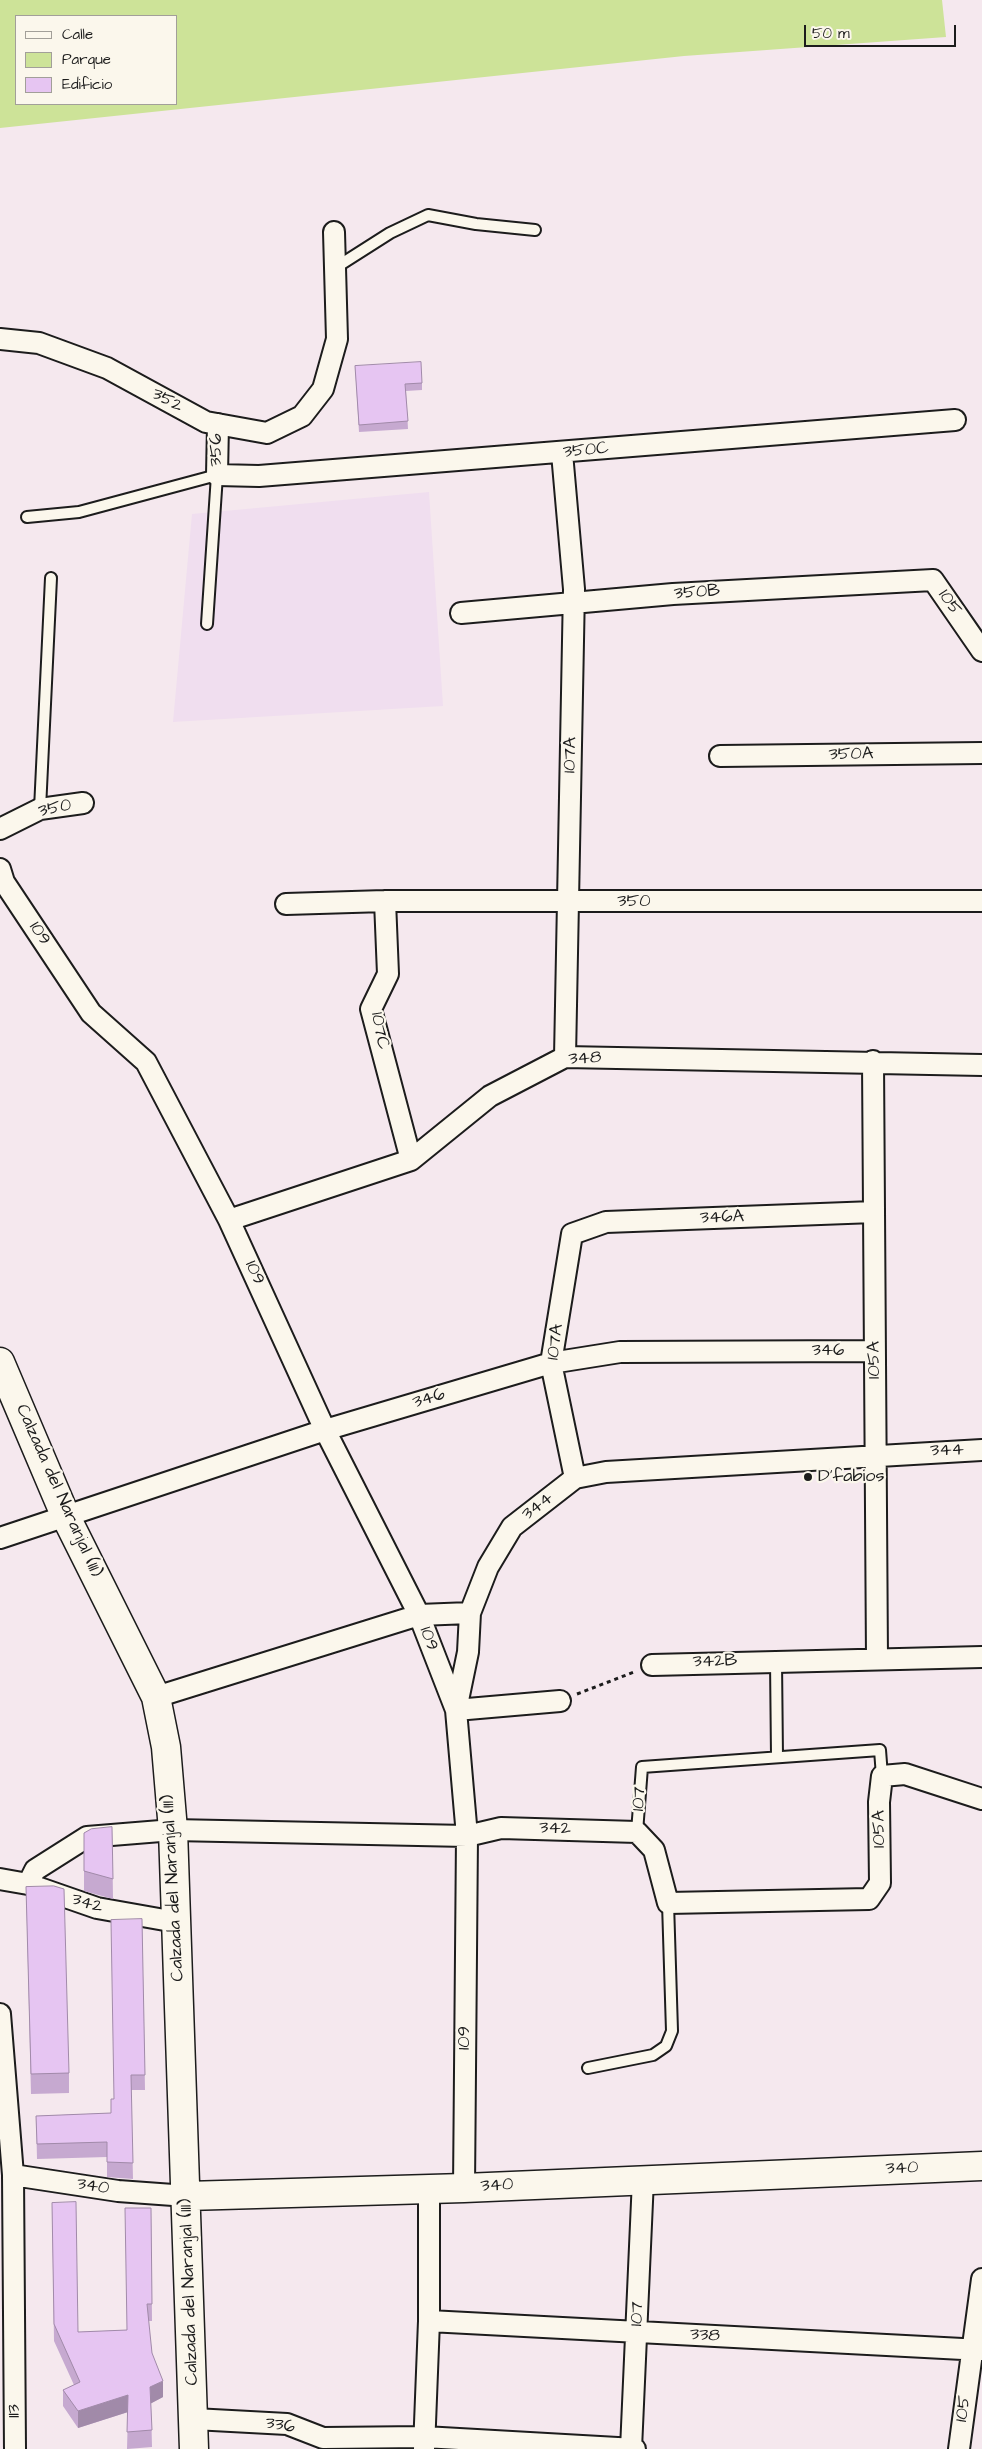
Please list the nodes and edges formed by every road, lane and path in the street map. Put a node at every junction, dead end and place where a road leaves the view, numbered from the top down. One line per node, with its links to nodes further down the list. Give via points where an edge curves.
1 (536, 230): 3 (lane, via 428,215 390,232)
2 (334, 232): 3 (street)
3 (335, 268): 6 (street, 352, via 337,338 323,389 302,416 267,433)
4 (0, 339): 6 (street, 352, via 38,343 107,368 206,422)
5 (955, 420): 7 (street, 350C)
6 (218, 424): 8 (street, 356)
7 (562, 453): 8 (street, 350C, via 259,476); 12 (street, 107A)
8 (217, 475): 9 (lane, via 79,512); 14 (lane)
9 (27, 517)
10 (51, 578): 19 (lane)
11 (933, 580): 12 (street, 350B, via 673,594); 15 (street, 105)
12 (574, 604): 13 (street, 350B); 24 (street, 107A)
13 (461, 613)
14 (207, 624)
15 (982, 651)
16 (982, 753): 17 (street, 350A)
17 (720, 756)
18 (83, 803): 19 (street, 350)
19 (40, 809): 20 (street, 350)
20 (0, 829)
21 (0, 869): 31 (street, 109, via 4,882 91,1013 146,1062)
22 (385, 901): 24 (street, 350); 25 (street, 350); 29 (street, 107C, via 388,974 371,1009)
23 (982, 901): 24 (street, 350)
24 (568, 902): 26 (street, 107A)
25 (286, 904)
26 (565, 1057): 27 (street, 348); 29 (street, 348, via 490,1096)
27 (873, 1061): 28 (street, 348); 30 (street, 105A)
28 (982, 1065)
29 (411, 1160): 31 (street, 348)
30 (874, 1212): 32 (street, 346A, via 606,1222); 33 (street, 105A)
31 (229, 1220): 36 (street, 109)
32 (572, 1234): 35 (street, 107A)
33 (874, 1351): 35 (street, 346, via 620,1352); 38 (street, 105A)
34 (0, 1362): 40 (main road, Calzada del Naranjal (111))
35 (551, 1363): 36 (street, 346); 39 (street, 107A)
36 (325, 1430): 40 (street, 346); 43 (street, 109)
37 (982, 1450): 38 (street, 344)
38 (877, 1454): 39 (street, 344, via 606,1472); 45 (street, 105A)
39 (575, 1478): 42 (street, 344, via 512,1527 488,1567)
40 (65, 1515): 41 (street, 346); 48 (main road, Calzada del Naranjal (111))
41 (0, 1538)
42 (470, 1613): 43 (street); 50 (street, 109, via 468,1652)
43 (419, 1615): 48 (street); 50 (street, 109)
44 (982, 1657): 45 (street, 342B)
45 (877, 1659): 46 (street, 342B)
46 (776, 1661): 47 (street, 342B); 51 (lane)
47 (652, 1665): 49 (path)
48 (156, 1697): 54 (main road, Calzada del Naranjal (111), via 166,1747)
49 (560, 1701): 50 (street)
50 (456, 1710): 56 (street, 109)
51 (777, 1757): 52 (lane, via 880,1750); 55 (lane, 107, via 642,1767)
52 (882, 1776): 53 (street, via 905,1774); 59 (street, 105A, via 879,1802 880,1882 869,1899)
53 (982, 1799)
54 (173, 1830): 56 (street, 342); 58 (street, 342, via 87,1837 36,1870); 60 (main road, Calzada del Naranjal (111))
55 (637, 1832): 56 (street, 342, via 502,1828); 59 (street, via 654,1850)
56 (467, 1836): 66 (street, 109)
57 (0, 1880): 58 (street, 342)
58 (28, 1884): 60 (street, 342, via 97,1908)
59 (668, 1903): 62 (lane, via 672,2031 666,2046 653,2055)
60 (176, 1922): 68 (main road, Calzada del Naranjal (111))
61 (0, 2014): 64 (street, 113)
62 (588, 2068)
63 (982, 2166): 65 (main road, 340)
64 (13, 2175): 68 (street, 340, via 118,2191); 75 (street, 113)
65 (643, 2179): 66 (main road, 340); 71 (street, 107)
66 (464, 2188): 67 (main road, 340)
67 (429, 2189): 68 (main road, 340); 70 (street)
68 (187, 2196): 73 (main road, Calzada del Naranjal (111))
69 (982, 2280): 72 (street, 105)
70 (429, 2321): 71 (street, 338); 74 (street)
71 (638, 2333): 72 (street, 338); 77 (street, 107)
72 (977, 2350): 78 (street, 105)
73 (194, 2419): 74 (street, 336, via 288,2424 323,2438); 76 (main road, Calzada del Naranjal (111))
74 (424, 2443): 77 (street, 336)
75 (16, 2449)
76 (194, 2449)
77 (632, 2449)
78 (958, 2449)

